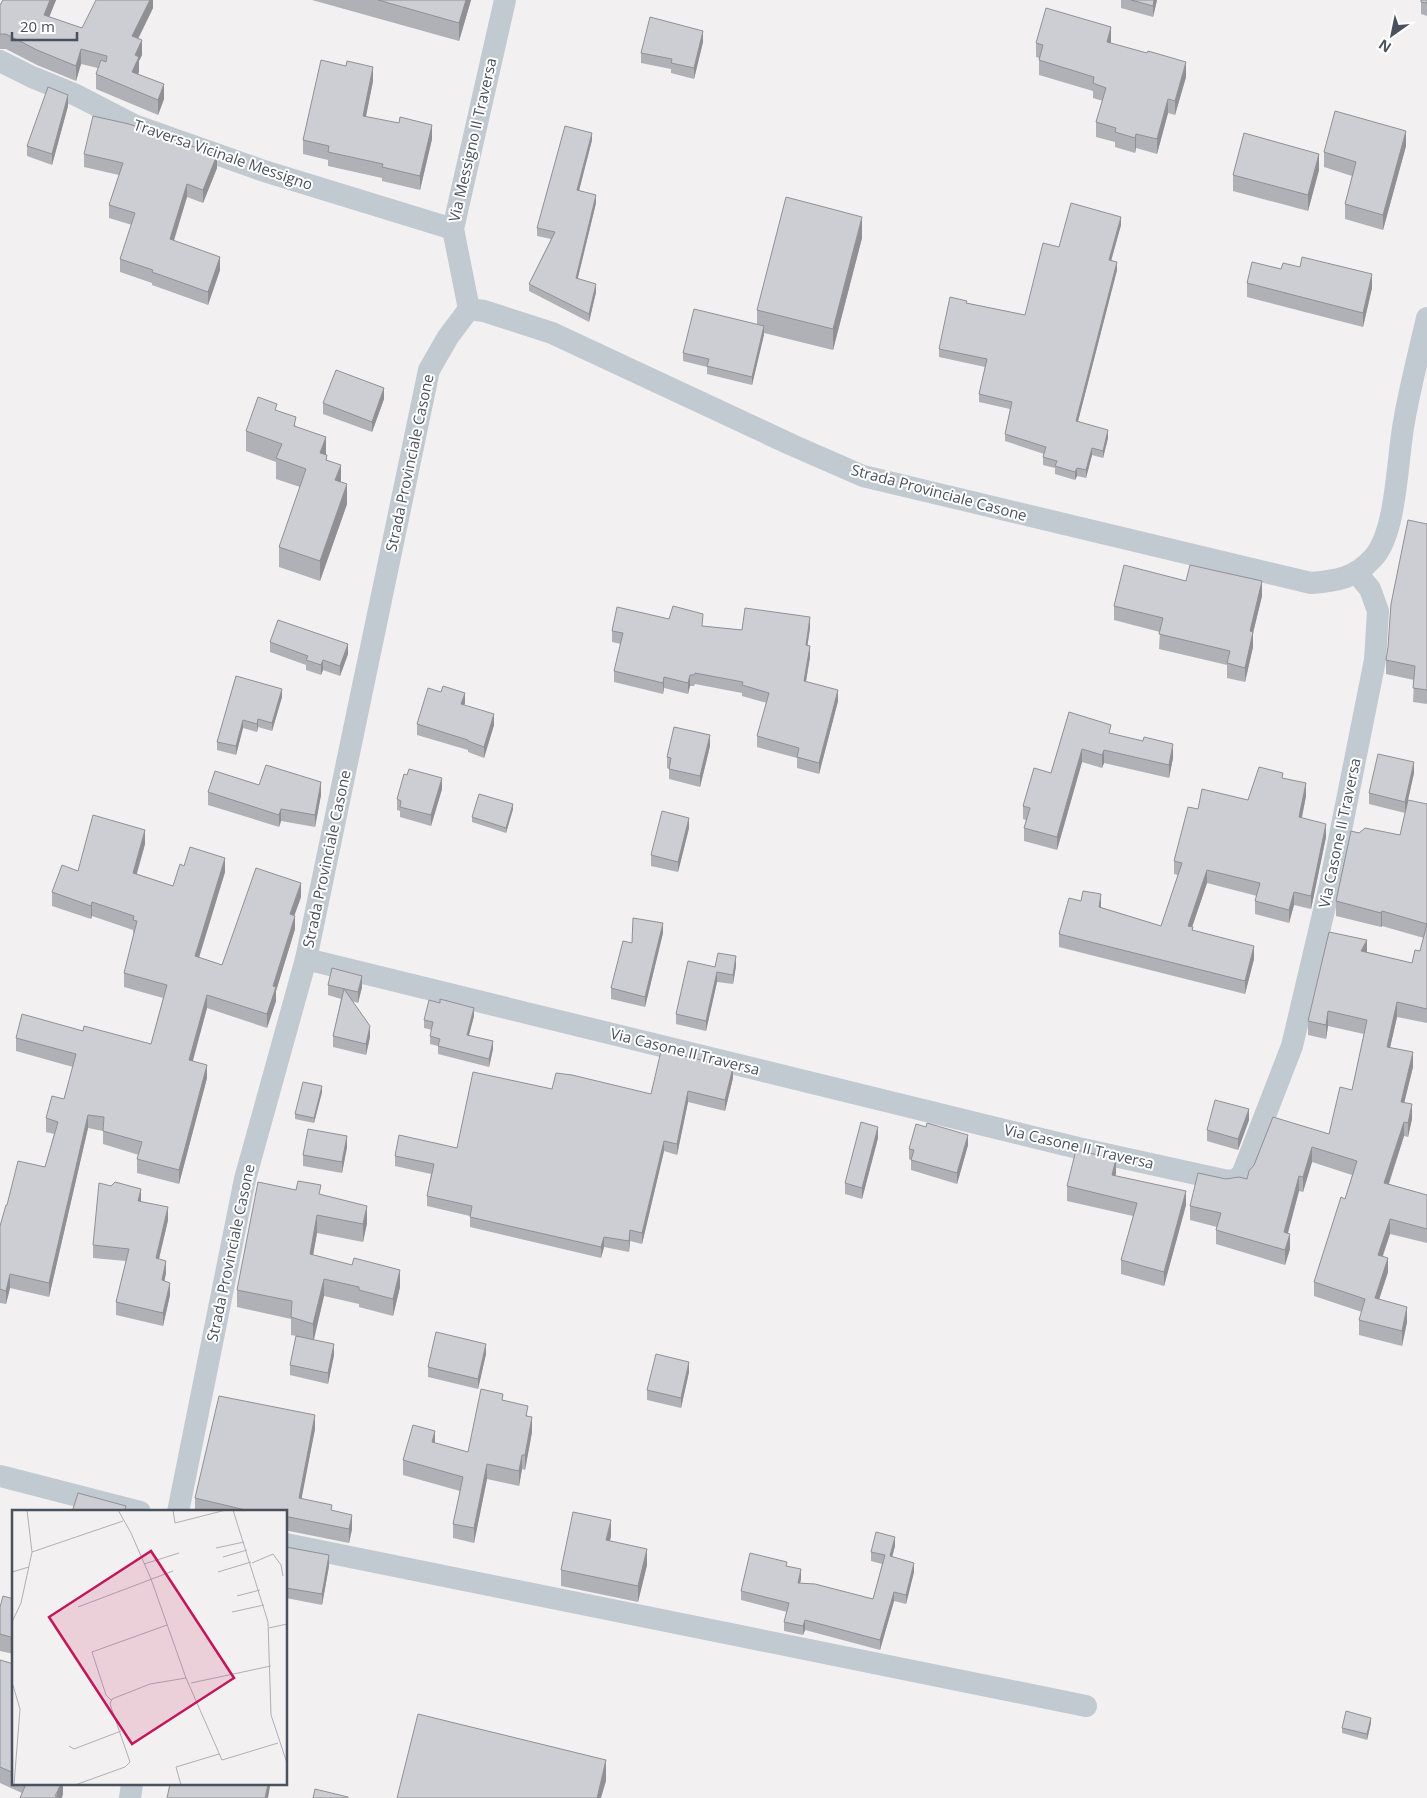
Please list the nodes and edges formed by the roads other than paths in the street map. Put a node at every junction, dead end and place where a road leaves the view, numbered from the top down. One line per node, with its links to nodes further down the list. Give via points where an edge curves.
1 (505, 0): 3 (street, Via Messigno II Traversa)
2 (0, 61): 3 (street, Traversa Vicinale Messigno, via 134,125 264,171)
3 (453, 229): 4 (street, Via Messigno II Traversa)
4 (469, 309): 6 (street, Strada Provinciale Casone, via 484,310 552,333 863,476 1312,583 1335,581); 7 (street, Strada Provinciale Casone, via 429,370)
5 (1427, 318): 6 (street, Strada Provinciale Casone, via 1404,423 1386,537 1374,558)
6 (1356, 572): 7 (street, Via Casone II Traversa, via 1370,589 1378,611 1373,670 1330,885 1292,1046 1242,1175 1235,1180 1078,1148)
7 (306, 959): 10 (street, Strada Provinciale Casone, via 246,1179)
8 (0, 1476): 9 (street)
9 (132, 1510)
10 (178, 1510)
11 (288, 1544): 12 (street)
12 (1086, 1706)

